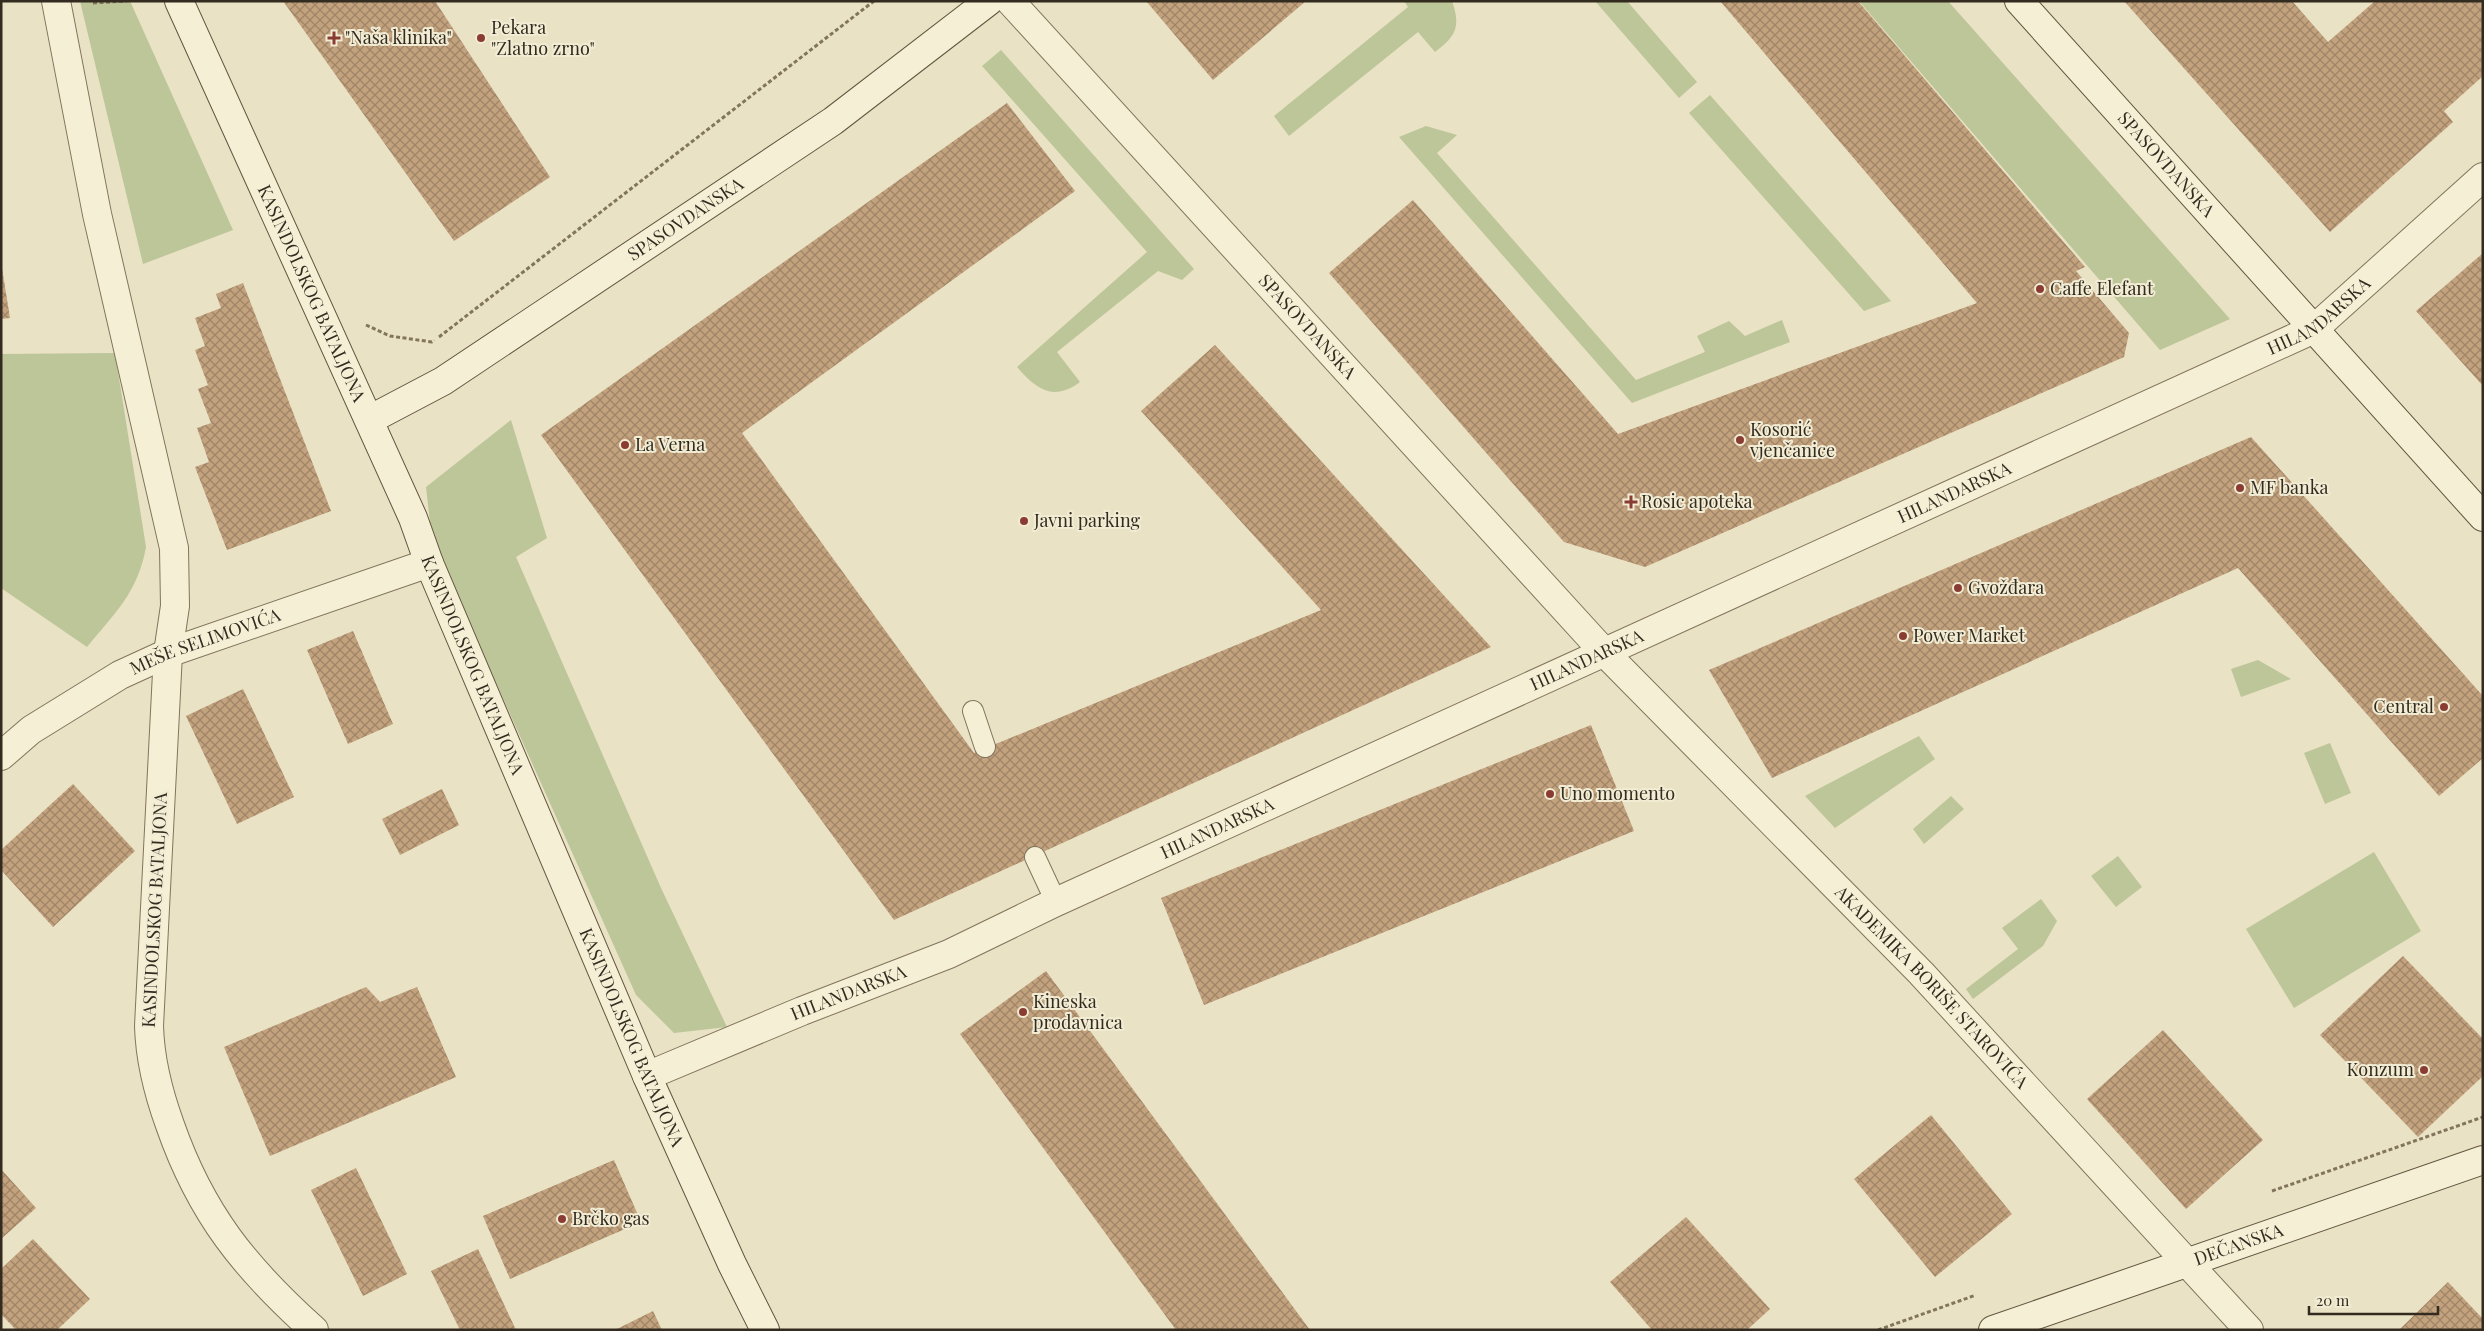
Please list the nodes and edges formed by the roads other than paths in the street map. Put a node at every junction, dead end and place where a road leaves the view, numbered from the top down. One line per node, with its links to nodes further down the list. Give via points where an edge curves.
1 (56, 1): 12 (street, KASINDOLSKOG BATALJONA, via 97,214 174,548 175,606)
2 (179, 1): 8 (street, KASINDOLSKOG BATALJONA)
3 (989, 1): 8 (street, SPASOVDANSKA, via 825,126 443,381)
4 (1010, 1): 11 (street, SPASOVDANSKA)
5 (2019, 1): 7 (street, SPASOVDANSKA)
6 (2483, 177): 7 (street, HILANDARSKA)
7 (2314, 328): 9 (street, SPASOVDANSKA); 11 (street, HILANDARSKA)
8 (369, 420): 10 (street, KASINDOLSKOG BATALJONA, via 413,518)
9 (2483, 517)
10 (429, 564): 12 (street, MEŠE SELIMOVIĆA); 18 (street, KASINDOLSKOG BATALJONA)
11 (1604, 652): 17 (street, HILANDARSKA); 20 (street, AKADEMIKA BORIŠE STAROVIĆA, via 1921,973)
12 (168, 653): 15 (street, MEŠE SELIMOVIĆA, via 120,675 31,730); 21 (street, KASINDOLSKOG BATALJONA, via 149,1026 156,1086 177,1146 203,1202 225,1236)
13 (973, 711): 14 (lane)
14 (985, 747)
15 (1, 756)
16 (1035, 857): 17 (lane)
17 (1056, 902): 18 (street, HILANDARSKA, via 950,954)
18 (647, 1076): 22 (street, KASINDOLSKOG BATALJONA)
19 (2483, 1160): 20 (street, DEČANSKA)
20 (2186, 1261): 23 (street, DEČANSKA); 24 (street, AKADEMIKA BORIŠE STAROVIĆA)
21 (314, 1330)
22 (765, 1330)
23 (1994, 1330)
24 (2249, 1330)

